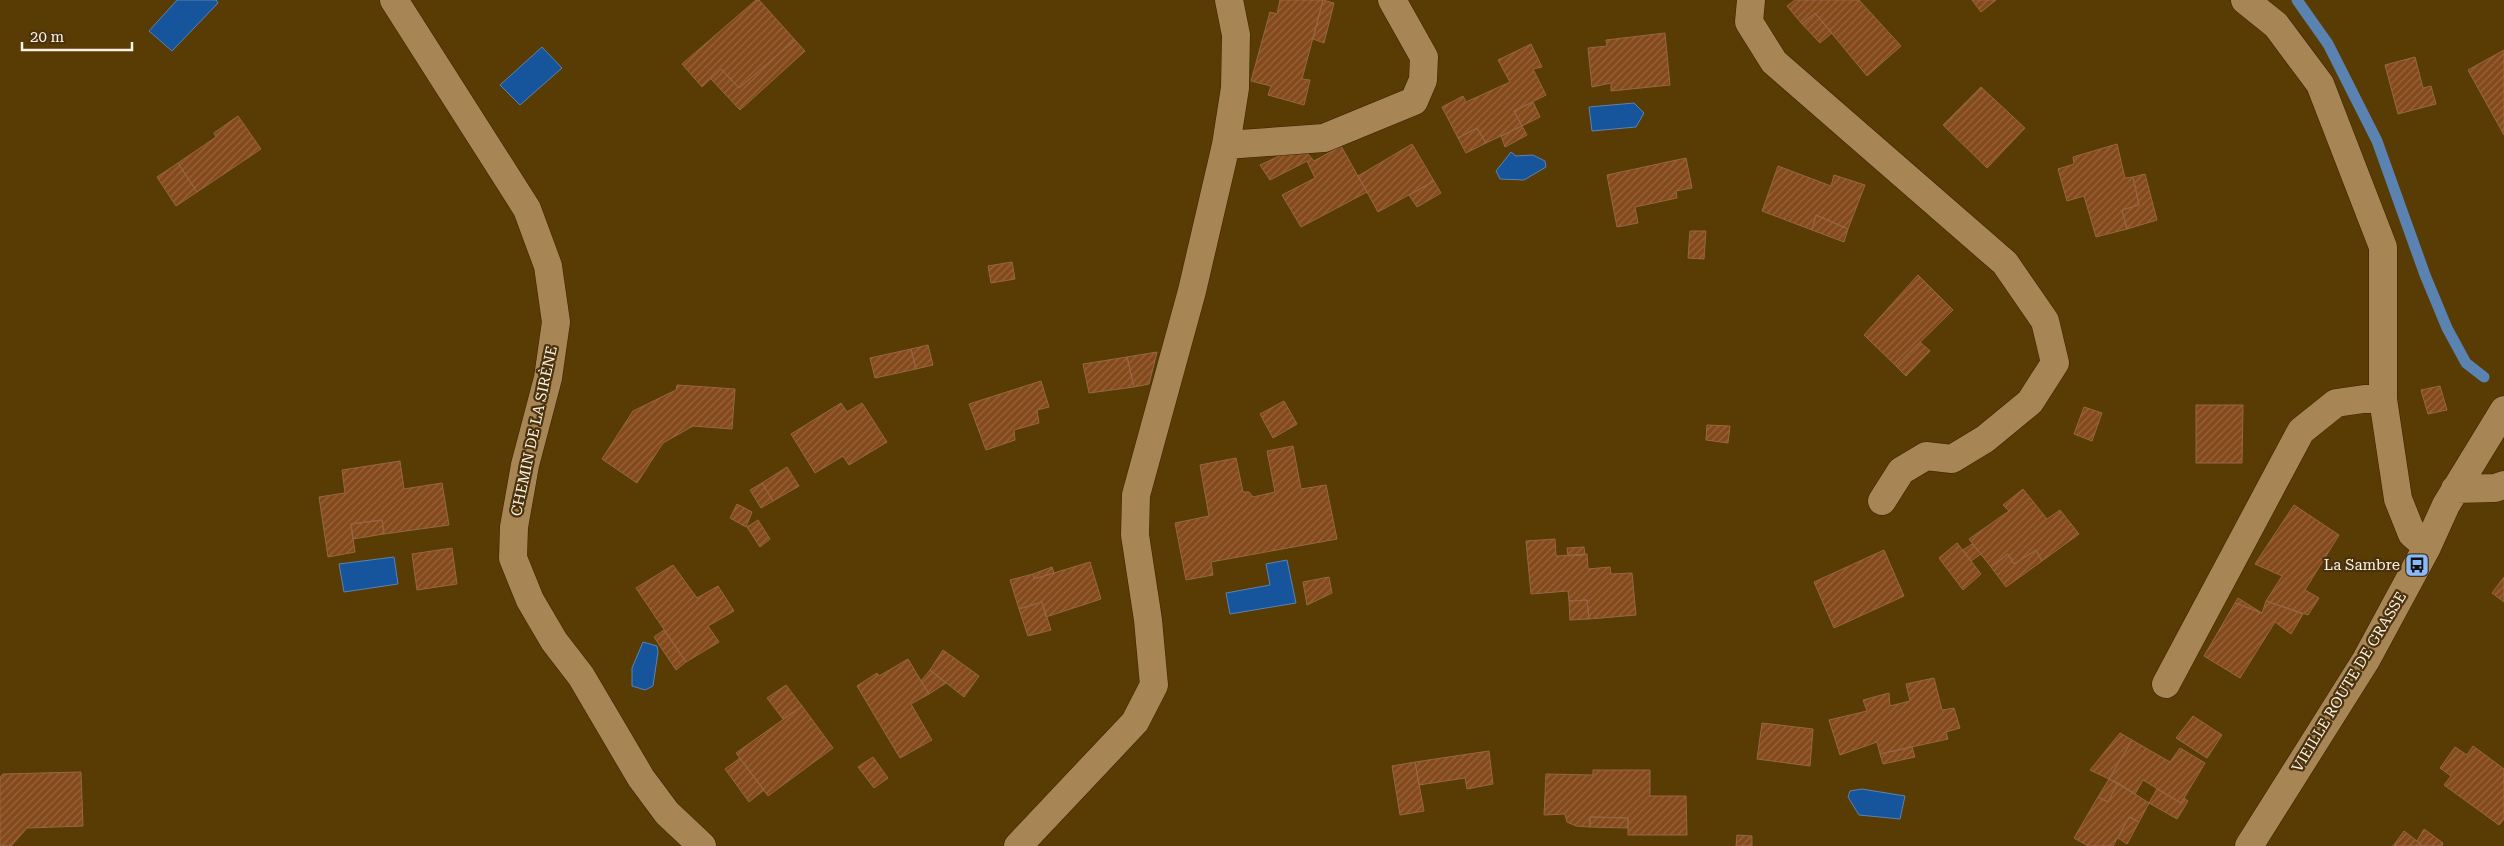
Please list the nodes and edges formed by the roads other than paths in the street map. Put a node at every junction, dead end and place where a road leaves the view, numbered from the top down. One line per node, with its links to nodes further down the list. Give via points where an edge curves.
1 (394, 0): 14 (street, CHEMIN DE LA SIRÈNE, via 527,209 548,266 556,322 548,378 518,500 513,558 530,600 581,676 641,778 667,813)
2 (1229, 0): 6 (street, via 1236,35 1234,88)
3 (1392, 0): 6 (street, via 1424,57 1423,80 1414,101 1324,138)
4 (1751, 0): 11 (street, via 1748,22 1774,62 2005,263 2045,321 2055,363 2030,402 1985,439 1952,459 1926,456 1901,471)
5 (2245, 0): 7 (street, via 2276,24 2320,84 2383,247)
6 (1226, 145): 15 (street, via 1192,291 1136,495 1135,535 1154,686 1135,722)
7 (2384, 400): 12 (street, via 2398,499 2412,534); 13 (street, via 2336,403 2300,430)
8 (2504, 410): 10 (street, VIEILLE ROUTE DE GRASSE)
9 (2504, 485): 10 (street)
10 (2455, 490): 12 (street, VIEILLE ROUTE DE GRASSE)
11 (1882, 501)
12 (2427, 547): 16 (street, VIEILLE ROUTE DE GRASSE, via 2366,660)
13 (2166, 684)
14 (702, 846)
15 (1018, 846)
16 (2249, 846)

